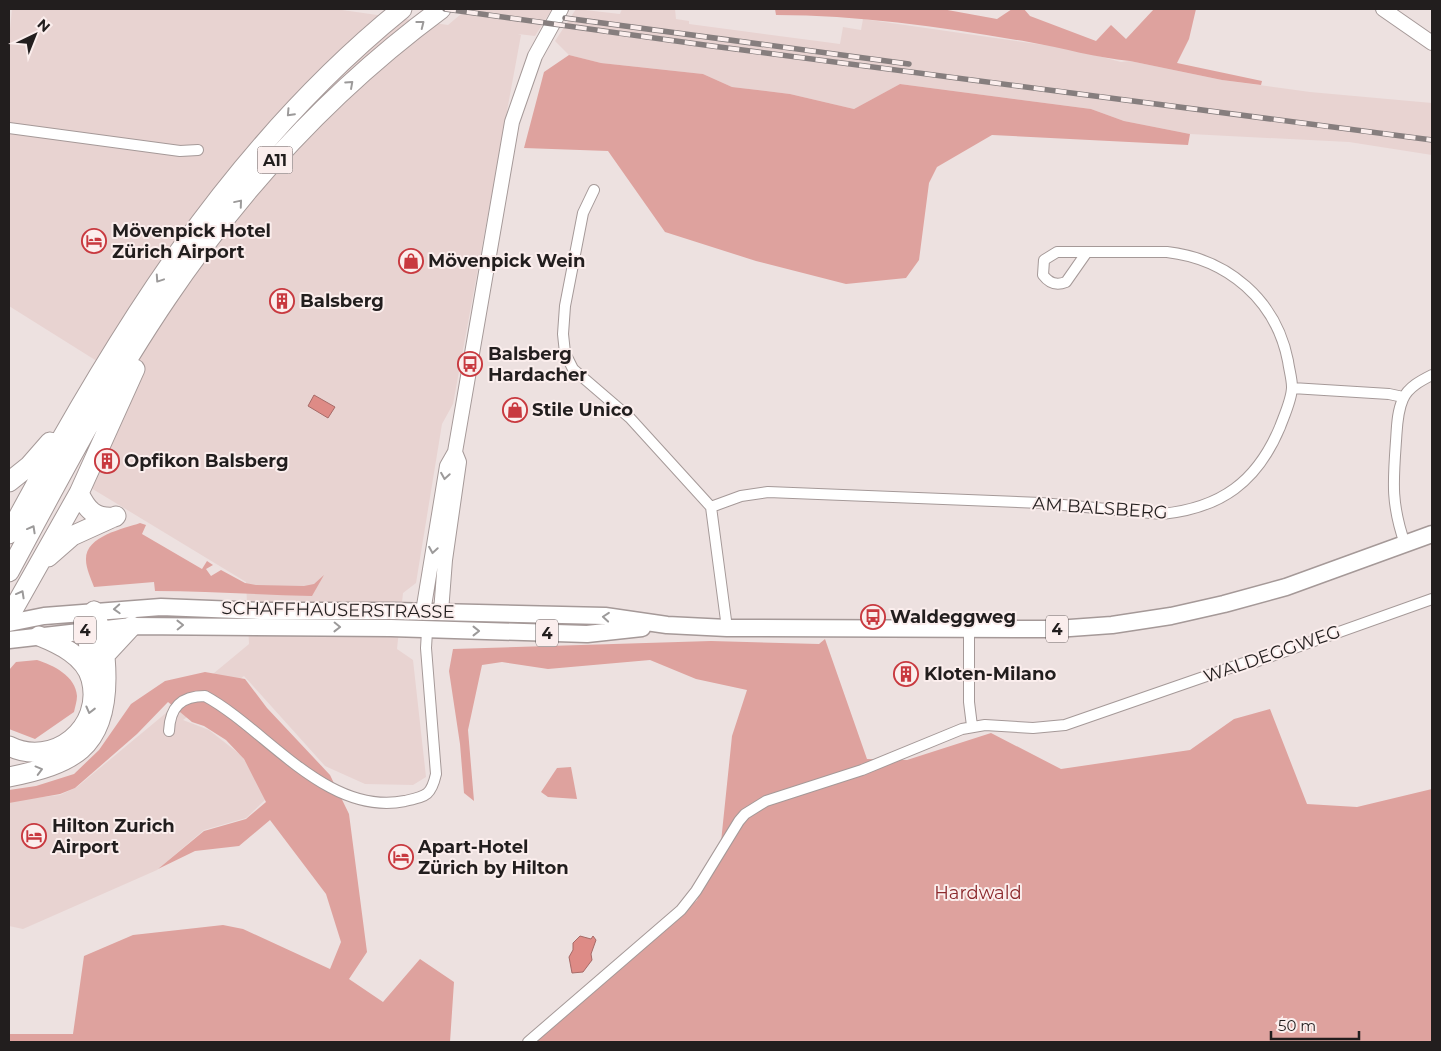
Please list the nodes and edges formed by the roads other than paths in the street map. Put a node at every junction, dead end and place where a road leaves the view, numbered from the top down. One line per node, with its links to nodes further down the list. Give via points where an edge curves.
1 (402, 9): 14 (highway, A11, one-way to 14, via 309,93 226,188 148,295)
2 (441, 9): 10 (highway, A11, one-way to 2, via 213,235 296,137 368,68)
3 (561, 9): 15 (main road, via 532,63 512,122)
4 (1383, 9): 5 (main road)
5 (1432, 43)
6 (9, 128): 7 (street, via 180,151)
7 (198, 150)
8 (594, 190): 18 (street, via 582,213 565,306 565,353 573,368 630,418)
9 (1087, 252): 9 (street, AM BALSBERG, via 1052,253 1042,265 1043,275 1055,284 1066,282); 12 (street, AM BALSBERG, via 1178,253 1209,262 1236,277 1264,305 1276,325 1285,348)
10 (168, 297): 17 (highway); 22 (highway, A11, one-way to 10, via 106,397)
11 (1432, 375): 13 (street, via 1416,383)
12 (1292, 388): 13 (street); 18 (street, AM BALSBERG, via 1274,441 1257,469 1221,498 1181,512 1145,514 1041,503 768,492 741,496)
13 (1403, 397): 21 (street, via 1398,416 1392,493)
14 (73, 417): 16 (highway, via 29,466); 19 (highway, A11)
15 (456, 452): 25 (main road, one-way to 25, via 446,466); 26 (main road, via 460,462 445,560)
16 (9, 482)
17 (79, 493): 23 (highway); 23 (highway, via 85,507 94,514 103,518 116,516 72,536)
18 (711, 506): 32 (street)
19 (9, 534)
20 (1432, 536): 21 (main road, SCHAFFHAUSERSTRASSE / 4)
21 (1404, 544): 33 (main road, SCHAFFHAUSERSTRASSE / 4, via 1286,588 1171,616 1056,629)
22 (9, 572)
23 (34, 572): 27 (highway, one-way to 23)
24 (1432, 599): 39 (street, WALDEGGWEG, via 1065,725 1038,728)
25 (423, 612): 26 (main road, SCHAFFHAUSERSTRASSE / 4); 29 (main road, SCHAFFHAUSERSTRASSE / 4, one-way to 29, via 162,607); 34 (main road)
26 (441, 612): 30 (main road, SCHAFFHAUSERSTRASSE / 4, one-way to 26, via 605,616); 34 (main road)
27 (9, 617)
28 (9, 623): 29 (main road, SCHAFFHAUSERSTRASSE / 4, via 44,616)
29 (95, 623): 31 (main road, SCHAFFHAUSERSTRASSE / 4); 35 (main road, SCHAFFHAUSERSTRASSE / 4); 37 (highway); 38 (highway)
30 (667, 625): 32 (main road, SCHAFFHAUSERSTRASSE / 4); 34 (main road, SCHAFFHAUSERSTRASSE / 4, one-way to 30, via 587,634)
31 (132, 626): 34 (main road, SCHAFFHAUSERSTRASSE / 4, one-way to 34); 37 (highway)
32 (726, 628): 33 (main road, SCHAFFHAUSERSTRASSE / 4)
33 (969, 628): 39 (street)
34 (427, 631): 40 (street, via 436,774 432,790 424,797 398,802 370,800 323,783 205,696 193,696 179,704 170,719)
35 (36, 636): 36 (main road, SCHAFFHAUSERSTRASSE / 4); 38 (highway, via 58,644 74,655)
36 (9, 640)
37 (106, 654): 42 (highway, one-way to 37, via 56,765 90,741 105,707)
38 (91, 678): 41 (highway, one-way to 41, via 89,715 71,741 43,752 22,751)
39 (972, 726): 43 (street, WALDEGGWEG, via 862,770 766,801 745,814 681,910)
40 (169, 731)
41 (9, 746)
42 (9, 777)
43 (528, 1042)

